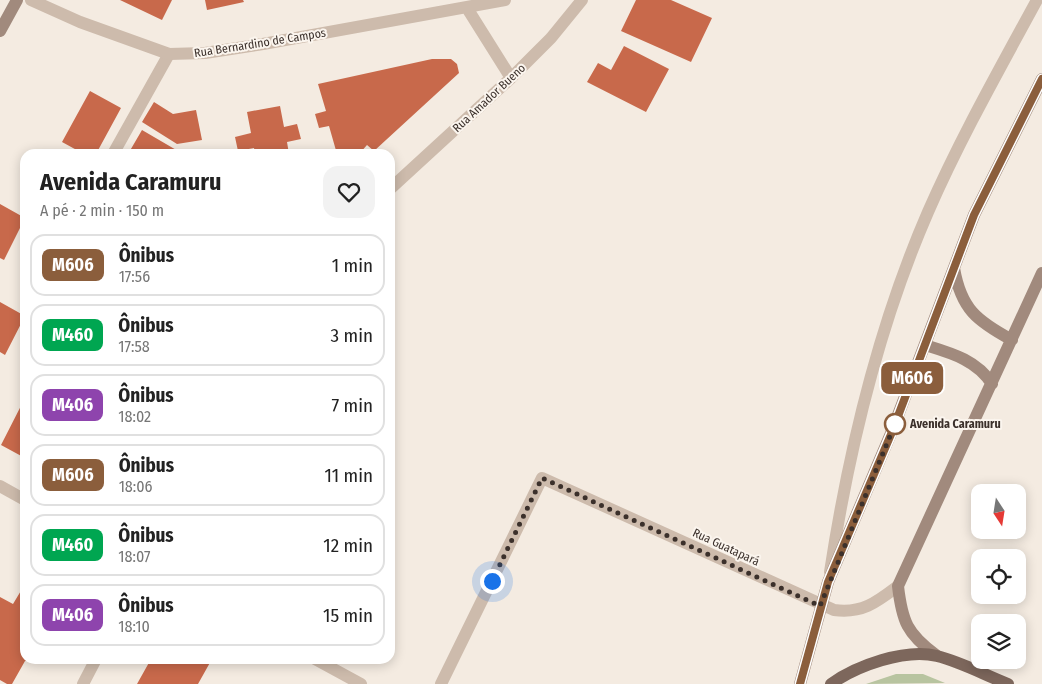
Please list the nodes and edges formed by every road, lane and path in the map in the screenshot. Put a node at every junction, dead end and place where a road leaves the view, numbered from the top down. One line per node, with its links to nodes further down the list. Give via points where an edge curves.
1 (17, 0): 7 (main road)
2 (31, 0): 8 (street, Rua Bernardino de Campos, via 80,22)
3 (505, 0): 6 (street, Rua Bernardino de Campos)
4 (582, 0): 9 (street, Rua Amador Bueno, via 551,38)
5 (1037, 0): 20 (street, via 968,129 929,212 887,322 855,432)
6 (467, 8): 8 (street, Rua Bernardino de Campos, via 204,54); 9 (street)
7 (0, 31)
8 (169, 54): 11 (street)
9 (511, 78): 12 (street, Rua Amador Bueno)
10 (1042, 79): 13 (main road, via 974,215)
11 (116, 149)
12 (395, 184)
13 (954, 268): 15 (main road, via 958,291 966,305 991,328); 16 (main road)
14 (1042, 273): 15 (main road)
15 (1012, 340): 17 (main road)
16 (925, 345): 17 (main road, via 976,365); 20 (main road)
17 (992, 384): 21 (main road)
18 (0, 486): 19 (street)
19 (20, 497)
20 (828, 582): 22 (main road)
21 (898, 586): 22 (street, Rua Guatapará, via 867,606 850,612); 23 (main road, via 906,626 922,645)
22 (820, 606): 28 (street, Rua Guatapará, via 542,478); 29 (main road)
23 (936, 655): 30 (main road, via 912,655 872,664); 31 (main road)
24 (93, 664): 26 (street)
25 (325, 664): 27 (street)
26 (83, 684)
27 (362, 684)
28 (441, 684)
29 (800, 684)
30 (831, 684)
31 (1008, 684)

